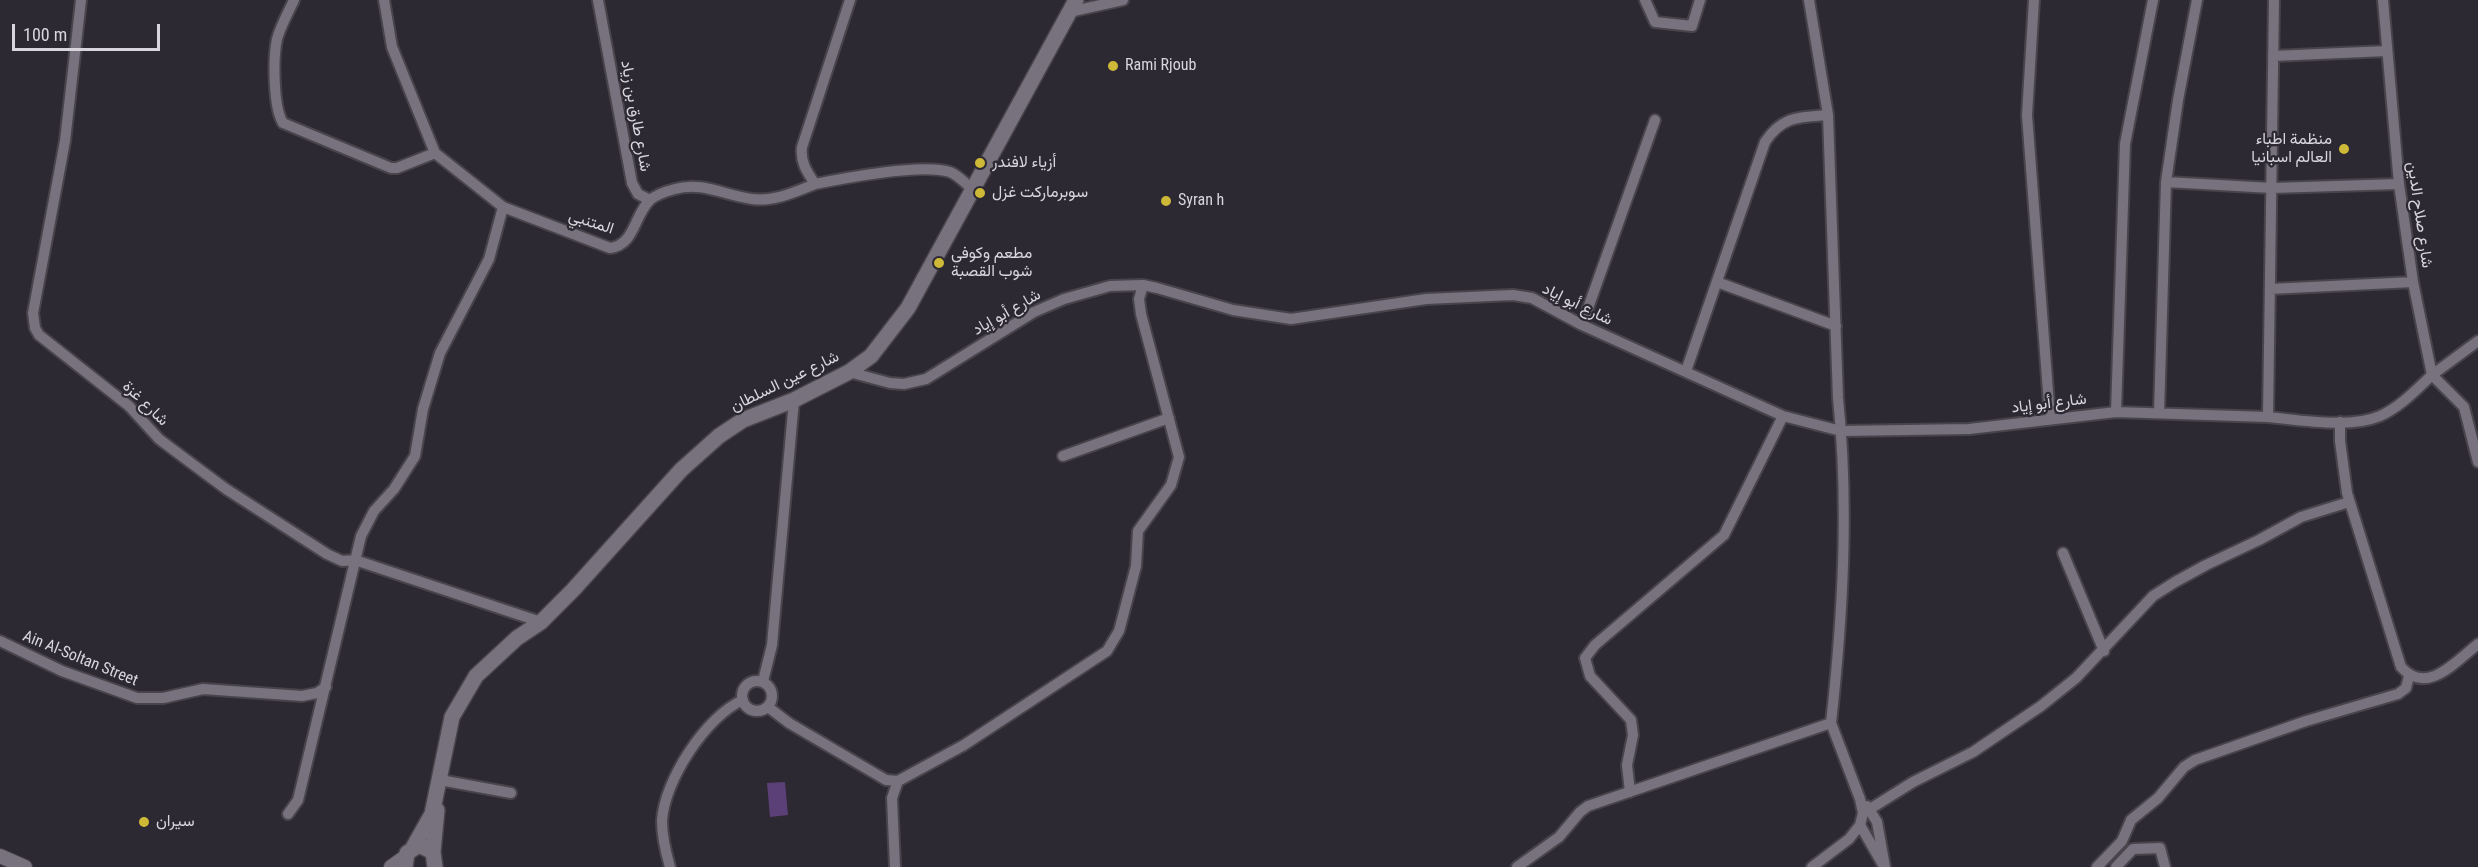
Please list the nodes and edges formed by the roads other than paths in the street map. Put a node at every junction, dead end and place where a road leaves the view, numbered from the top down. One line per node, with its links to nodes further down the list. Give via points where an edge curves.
1 (81, 0): 51 (street, شارع غزة, via 65,141 33,313 35,328 47,343 129,406 159,439 226,489 327,554 342,561)
2 (294, 0): 20 (street, via 277,41 278,112 283,123 391,168)
3 (384, 0): 20 (street, via 393,46)
4 (598, 0): 26 (street, شارع طارق بن زياد, via 632,183 638,194)
5 (850, 0): 22 (street, via 802,147 802,161)
6 (1123, 0): 15 (street)
7 (1645, 0): 8 (street, via 1655,22 1692,26)
8 (1700, 0)
9 (1809, 0): 18 (street)
10 (2034, 0): 44 (street, via 2028,123)
11 (2153, 0): 39 (street, via 2125,144)
12 (2198, 0): 21 (street)
13 (2274, 0): 17 (street)
14 (2383, 0): 16 (street, شارع صلاح الدين)
15 (1073, 6): 25 (main road, شارع عين السلطان)
16 (2387, 51): 17 (street); 23 (street, شارع صلاح الدين)
17 (2273, 56): 24 (street)
18 (1828, 115): 28 (street, via 1789,120 1774,128 1765,142); 33 (street)
19 (1655, 120): 32 (street)
20 (435, 153): 27 (street)
21 (2166, 182): 24 (street); 40 (street)
22 (815, 184): 25 (street, via 931,170 950,172); 26 (street, via 762,199 696,185)
23 (2399, 184): 24 (street); 29 (street, شارع صلاح الدين)
24 (2272, 188): 31 (street)
25 (972, 189): 36 (main road, شارع عين السلطان, via 908,308 871,356)
26 (650, 200): 27 (street, المتنبي, via 627,239 610,248)
27 (503, 207): 51 (street, via 489,259 440,353 423,410 415,456 374,511 361,536)
28 (1717, 282): 33 (street); 35 (street)
29 (2413, 282): 31 (street); 37 (street, شارع صلاح الدين)
30 (1143, 285): 32 (street, شارع أبو إياد, via 1233,310 1291,319 1426,299 1513,295 1532,298); 36 (street, شارع أبو إياد, via 1110,286 1050,305 926,379 890,383); 43 (street, via 1139,298 1141,314)
31 (2270, 289): 42 (street)
32 (1582, 325): 35 (street, شارع أبو إياد)
33 (1836, 326): 46 (street)
34 (2478, 341): 37 (street)
35 (1686, 371): 41 (street, شارع أبو إياد)
36 (849, 372): 38 (main road, شارع عين السلطان)
37 (2432, 375): 45 (street, شارع أبو إياد, via 2379,416); 48 (street, via 2464,407)
38 (794, 400): 52 (main road, شارع عين السلطان, via 743,420 719,436 681,470); 57 (street, via 772,645)
39 (2116, 412): 40 (street, شارع أبو إياد); 44 (street, شارع أبو إياد)
40 (2159, 413): 42 (street, شارع أبو إياد)
41 (1783, 416): 46 (street, شارع أبو إياد); 64 (street, via 1724,535 1588,652 1586,667 1590,676 1634,728 1627,765)
42 (2268, 417): 45 (street, شارع أبو إياد)
43 (1169, 418): 47 (street); 63 (street, via 1178,468 1138,531 1136,566 1119,631 1107,651 964,745)
44 (2050, 418): 46 (street, شارع أبو إياد, via 1969,429)
45 (2340, 422): 49 (street)
46 (1841, 431): 61 (street, via 1843,569)
47 (1063, 456)
48 (2478, 462)
49 (2349, 502): 55 (street, via 2301,517 2175,582 2153,596); 56 (street, via 2401,667)
50 (2063, 553): 55 (street)
51 (355, 560): 52 (street, شارع غزة); 58 (street)
52 (541, 622): 62 (main road, شارع عين السلطان, via 476,676 463,696 452,717)
53 (0, 641): 58 (street, Ain Al-Soltan Street, via 62,671 137,698 162,698 203,689 302,696)
54 (2478, 644): 56 (street, via 2437,676)
55 (2104, 651): 67 (street, via 2076,678 2009,728)
56 (2409, 676): 80 (street, via 2406,688 2398,694 2195,760 2131,820 2122,841)
57 (763, 681): 59 (street, via 749,683); 60 (street, via 772,693)
58 (326, 687): 68 (street, via 298,800)
59 (742, 700): 60 (street, via 753,711); 75 (street, via 730,706 703,734 676,774 662,820)
60 (768, 707): 63 (street, via 886,780)
61 (1831, 723): 64 (street); 66 (street)
62 (440, 780): 65 (street); 71 (main road, شارع عين السلطان, via 432,814); 72 (main road, شارع عين السلطان)
63 (898, 781): 76 (street, via 892,798)
64 (1630, 792): 77 (street, via 1588,806 1559,837)
65 (510, 793)
66 (1860, 799): 67 (street); 69 (street)
67 (1870, 809): 79 (street, via 1881,835)
68 (288, 814)
69 (1860, 825): 78 (street, via 1849,839); 79 (street)
70 (0, 856): 73 (street)
71 (408, 857): 72 (main road, via 424,846); 74 (street)
72 (434, 860)
73 (25, 867)
74 (391, 867)
75 (670, 867)
76 (895, 867)
77 (1517, 867)
78 (1812, 867)
79 (1885, 867)
80 (2097, 867)
81 (2116, 867): 82 (street, via 2133,849 2160,848)
82 (2165, 867)

